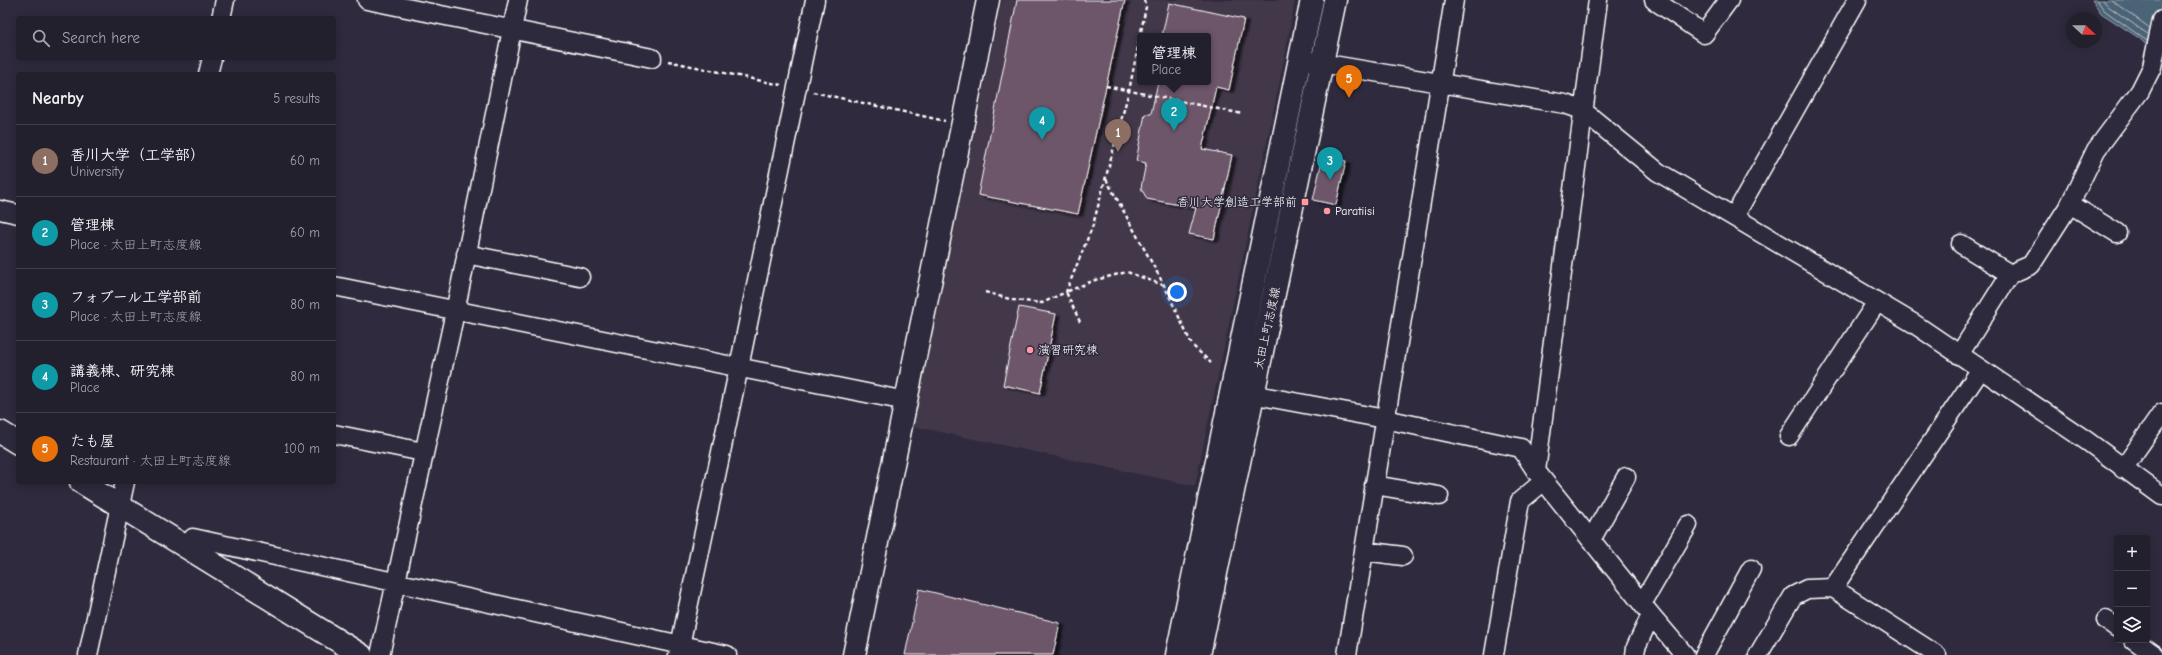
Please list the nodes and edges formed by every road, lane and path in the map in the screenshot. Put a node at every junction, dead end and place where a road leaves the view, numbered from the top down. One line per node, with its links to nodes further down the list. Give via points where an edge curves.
1 (224, 0): 14 (street)
2 (367, 0): 16 (street)
3 (518, 0): 16 (street)
4 (814, 0): 48 (street)
5 (988, 0): 52 (main road)
6 (1144, 0): 17 (path, via 1146,7)
7 (1312, 0): 21 (main road, 太田上町志度線)
8 (1335, 0): 22 (main road, 太田上町志度線)
9 (1454, 0): 24 (street)
10 (1598, 0): 27 (street)
11 (1654, 0): 12 (street, via 1704,34)
12 (1729, 0)
13 (1857, 0): 33 (street)
14 (221, 16)
15 (2162, 20): 30 (street, via 2152,67 2140,91 2096,150)
16 (512, 28): 19 (street); 36 (street)
17 (1141, 33)
18 (1137, 51): 26 (path)
19 (652, 58)
20 (212, 60): 23 (street)
21 (1300, 60): 22 (street); 50 (main road, 太田上町志度線)
22 (1322, 63): 24 (street); 51 (main road, 太田上町志度線)
23 (208, 72)
24 (1440, 83): 27 (street, via 1565,104); 54 (street)
25 (1106, 86): 26 (path)
26 (1129, 91): 28 (path); 29 (path)
27 (1582, 110): 33 (street, via 1658,172); 61 (street)
28 (1243, 114)
29 (1106, 178): 39 (path); 42 (path, via 1093,224)
30 (2070, 204): 34 (street); 37 (street, via 2031,265)
31 (0, 210): 32 (street)
32 (16, 214)
33 (1734, 217): 43 (street)
34 (2117, 233)
35 (1961, 244): 37 (street)
36 (466, 254): 38 (street); 44 (street)
37 (2010, 274): 46 (street)
38 (580, 277)
39 (1164, 285): 42 (path, via 1127,272 1095,280); 47 (path, via 1192,345)
40 (336, 286): 44 (street)
41 (985, 292): 42 (path, via 1013,300 1042,303)
42 (1066, 292): 45 (path)
43 (1877, 302): 46 (street); 57 (street)
44 (455, 312): 48 (street); 59 (street)
45 (1080, 322)
46 (1959, 355): 49 (street)
47 (1211, 363)
48 (739, 367): 52 (street); 79 (street)
49 (1981, 369): 60 (street, via 2087,441); 76 (street)
50 (1232, 391): 51 (street); 85 (main road, 太田上町志度線)
51 (1253, 394): 54 (street); 86 (main road, 太田上町志度線)
52 (906, 401): 84 (main road)
53 (2162, 413): 60 (street)
54 (1385, 419): 61 (street, via 1521,448); 65 (street)
55 (0, 432): 58 (main road)
56 (336, 434): 59 (street)
57 (1789, 436)
58 (16, 442)
59 (423, 452): 75 (street)
60 (2123, 469): 67 (street)
61 (1540, 476): 70 (street); 88 (street, via 1520,501)
62 (1626, 478): 70 (street)
63 (84, 484): 68 (main road)
64 (125, 484): 68 (street)
65 (1374, 485): 66 (street); 72 (street)
66 (1439, 496)
67 (2162, 496)
68 (120, 506): 71 (main road); 80 (street)
69 (1688, 524): 77 (street)
70 (1591, 540): 77 (street)
71 (187, 548): 75 (street, via 193,538); 81 (main road)
72 (1364, 551): 73 (street); 87 (street)
73 (1403, 556)
74 (1752, 569): 91 (street)
75 (396, 582): 79 (street); 82 (street)
76 (1833, 588): 92 (street, via 1807,589 1793,596); 93 (street)
77 (1646, 610): 89 (street); 90 (street)
78 (2138, 643): 94 (street)
79 (679, 650): 83 (street)
80 (88, 655)
81 (361, 655)
82 (380, 655)
83 (727, 655)
84 (854, 655)
85 (1177, 655)
86 (1198, 655)
87 (1347, 655)
88 (1494, 655)
89 (1635, 655)
90 (1686, 655)
91 (1704, 655)
92 (1758, 655)
93 (1938, 655)
94 (2155, 655)

